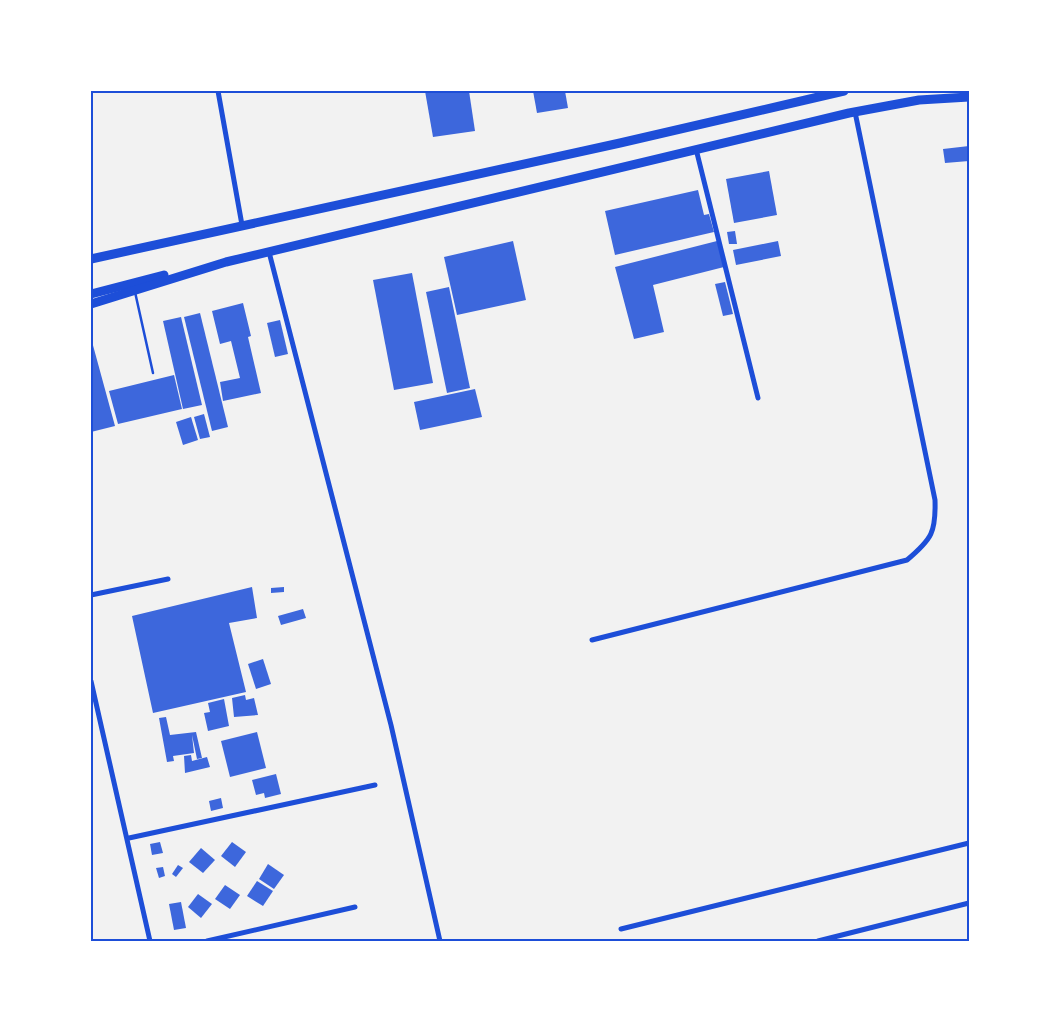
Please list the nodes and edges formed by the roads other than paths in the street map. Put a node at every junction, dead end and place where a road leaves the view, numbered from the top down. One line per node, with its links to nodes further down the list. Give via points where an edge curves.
1 (218, 91): 6 (street)
2 (844, 91): 6 (highway)
3 (969, 97): 4 (highway, via 919,100)
4 (855, 112): 5 (highway); 17 (street, via 935,500 936,525 923,546 907,560)
5 (696, 149): 7 (highway); 14 (street)
6 (242, 225): 8 (highway)
7 (269, 252): 9 (highway); 27 (street, via 391,725)
8 (91, 260)
9 (226, 262): 10 (highway); 11 (highway)
10 (135, 290): 12 (highway); 13 (lane)
11 (91, 294)
12 (91, 304)
13 (153, 373)
14 (758, 398)
15 (168, 579): 16 (street)
16 (91, 595)
17 (592, 640)
18 (91, 680): 20 (street)
19 (375, 785): 20 (street)
20 (128, 838): 25 (street)
21 (969, 843): 24 (street)
22 (969, 903): 28 (street)
23 (355, 907): 26 (street)
24 (621, 929)
25 (150, 941)
26 (207, 941)
27 (440, 941)
28 (818, 941)

